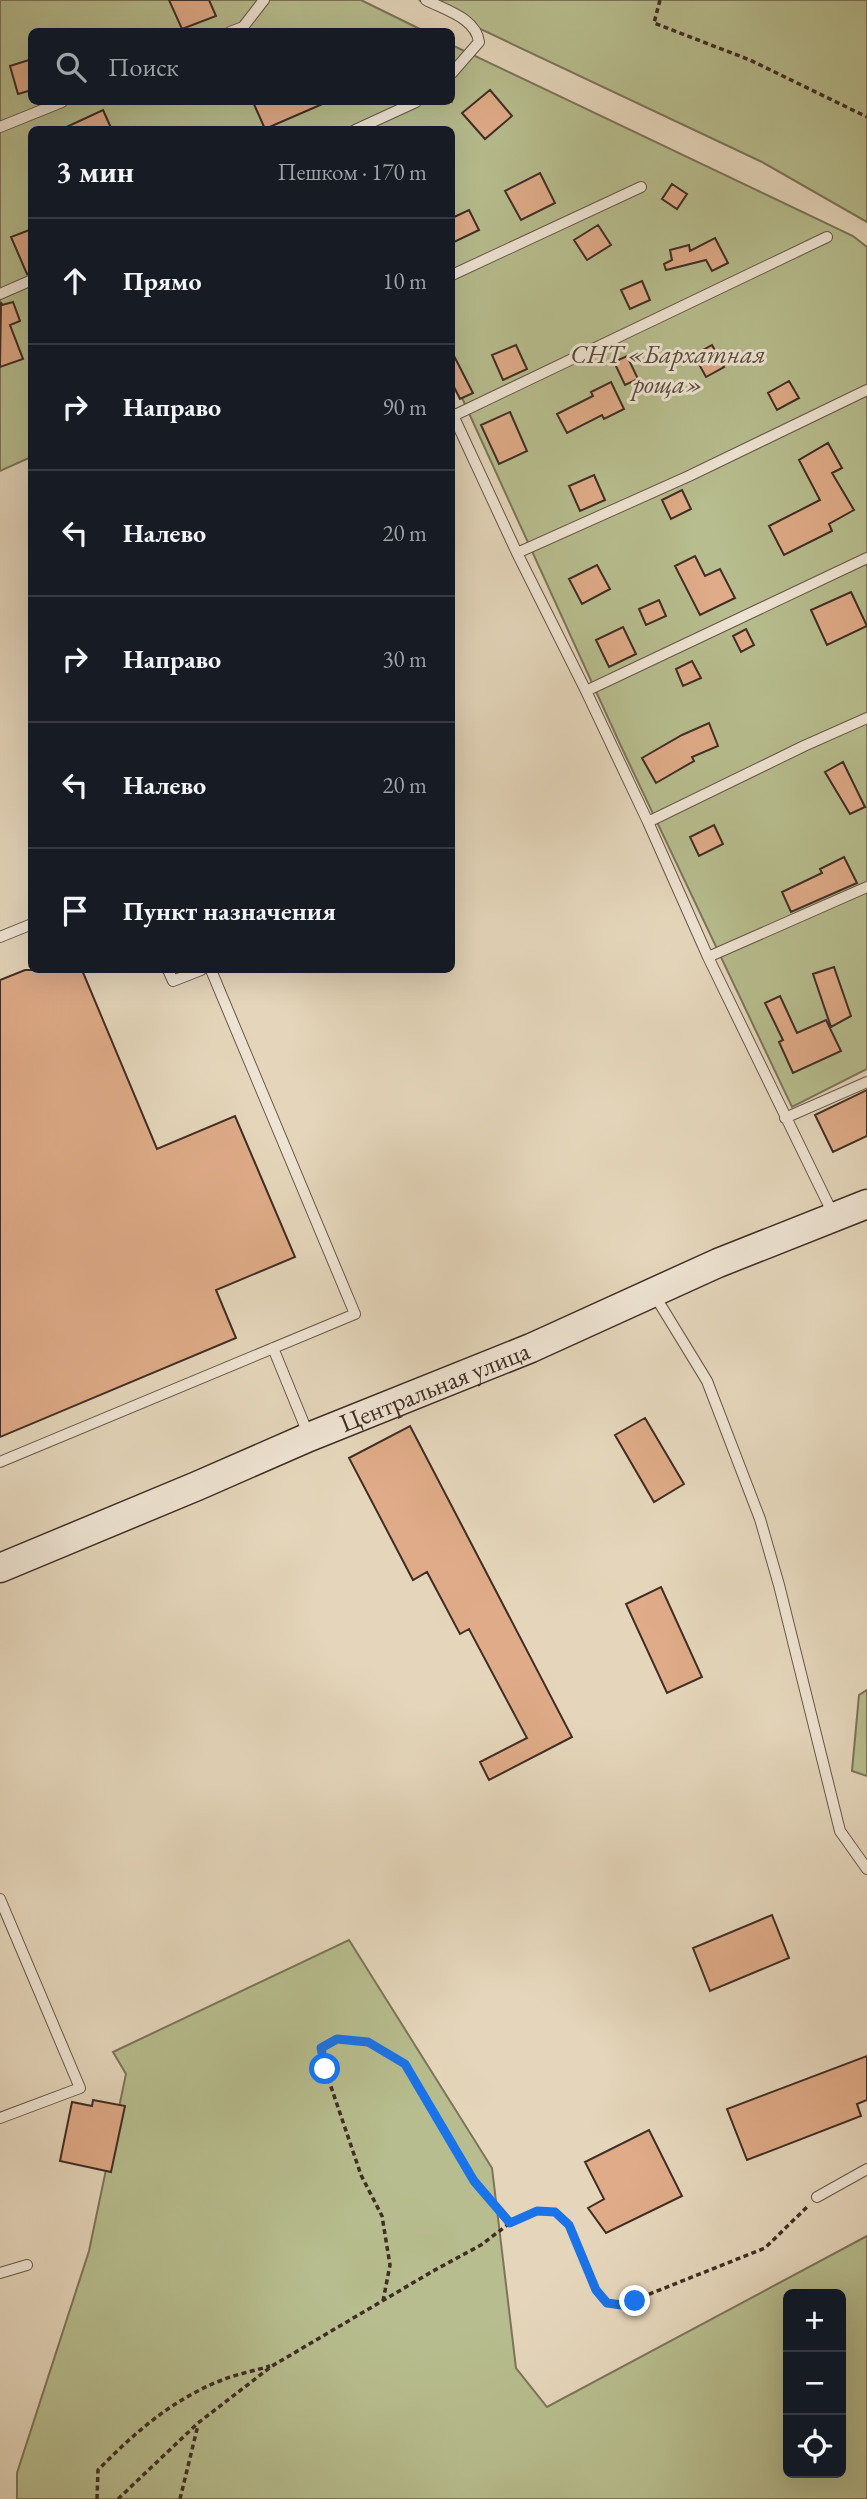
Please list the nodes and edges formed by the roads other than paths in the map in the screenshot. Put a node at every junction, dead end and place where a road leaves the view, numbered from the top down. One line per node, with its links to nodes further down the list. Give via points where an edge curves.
1 (264, 0): 3 (lane)
2 (426, 0): 4 (lane, via 472,24 478,35 479,42)
3 (240, 28)
4 (455, 69)
5 (55, 105): 8 (lane)
6 (409, 105): 7 (lane)
7 (364, 126)
8 (0, 127)
9 (641, 187): 11 (lane)
10 (827, 237): 15 (lane)
11 (455, 274)
12 (28, 282): 13 (lane)
13 (0, 294)
14 (867, 390): 17 (lane)
15 (455, 413)
16 (455, 420): 17 (lane)
17 (517, 553): 19 (lane)
18 (867, 558): 19 (lane)
19 (586, 691): 21 (lane)
20 (867, 719): 21 (lane)
21 (648, 822): 25 (lane)
22 (867, 887): 25 (lane)
23 (28, 926): 24 (lane)
24 (0, 937)
25 (708, 957): 30 (lane)
26 (169, 973): 27 (lane, via 173,981)
27 (193, 973)
28 (212, 973): 34 (lane, via 355,1314)
29 (867, 1082): 30 (lane)
30 (785, 1118): 32 (lane)
31 (867, 1204): 32 (main road, Центральная улица)
32 (835, 1217): 33 (main road, Центральная улица)
33 (653, 1292): 35 (main road, Центральная улица, via 531,1348); 38 (lane, via 707,1381 760,1519 840,1830)
34 (273, 1348): 35 (lane); 36 (lane)
35 (309, 1437): 37 (main road, Центральная улица)
36 (0, 1462)
37 (0, 1568)
38 (867, 1868)
39 (0, 1899): 40 (lane, via 80,2088)
40 (0, 2118)
41 (867, 2169): 42 (lane)
42 (817, 2197)
43 (27, 2265): 44 (lane)
44 (0, 2273)

